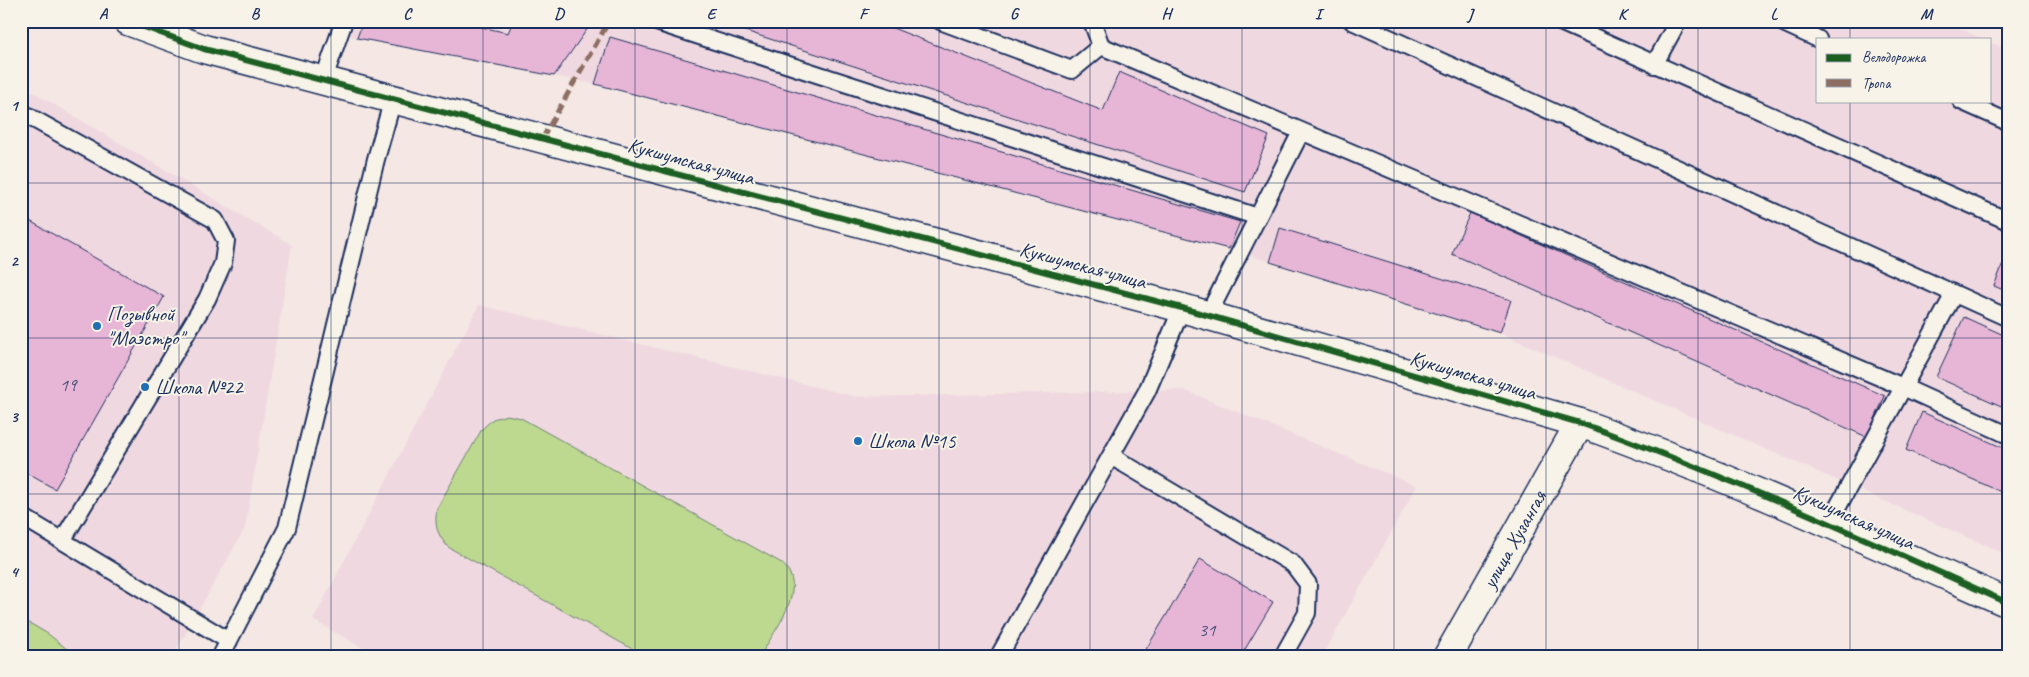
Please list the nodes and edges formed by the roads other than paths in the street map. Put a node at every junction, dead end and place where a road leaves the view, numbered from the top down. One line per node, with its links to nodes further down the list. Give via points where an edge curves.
1 (128, 21): 13 (street, Кукшумская улица, via 204,49)
2 (344, 21): 13 (lane)
3 (653, 21): 19 (lane)
4 (940, 21): 11 (lane, via 1072,70)
5 (1092, 21): 11 (lane)
6 (1352, 21): 21 (lane)
7 (1558, 21): 12 (lane)
8 (1678, 21): 12 (lane)
9 (1779, 21): 10 (lane)
10 (1816, 38)
11 (1101, 46): 18 (lane)
12 (1654, 65): 20 (lane)
13 (324, 81): 14 (street, Кукшумская улица)
14 (393, 99): 22 (street, Кукшумская улица); 33 (lane, via 287,528)
15 (1963, 102): 17 (lane)
16 (21, 112): 31 (lane, via 215,220 226,241 223,263 207,298)
17 (2008, 122)
18 (1301, 132): 19 (lane); 25 (lane)
19 (1258, 217): 23 (lane)
20 (2008, 221)
21 (1954, 294): 24 (lane); 25 (lane)
22 (1182, 308): 23 (street, Кукшумская улица); 28 (lane, via 1147,391)
23 (1208, 315): 26 (street, Кукшумская улица)
24 (2008, 318)
25 (1903, 387): 27 (lane); 30 (lane)
26 (1580, 423): 30 (street, Кукшумская улица, via 1644,446); 37 (street, улица Хузангая)
27 (2008, 435)
28 (1111, 456): 35 (lane); 36 (lane, via 1293,564 1308,584 1307,612)
29 (21, 516): 31 (lane)
30 (1829, 523): 32 (street, Кукшумская улица)
31 (62, 541): 33 (lane)
32 (2008, 603)
33 (229, 641): 34 (lane)
34 (222, 656)
35 (999, 656)
36 (1283, 656)
37 (1448, 656)

